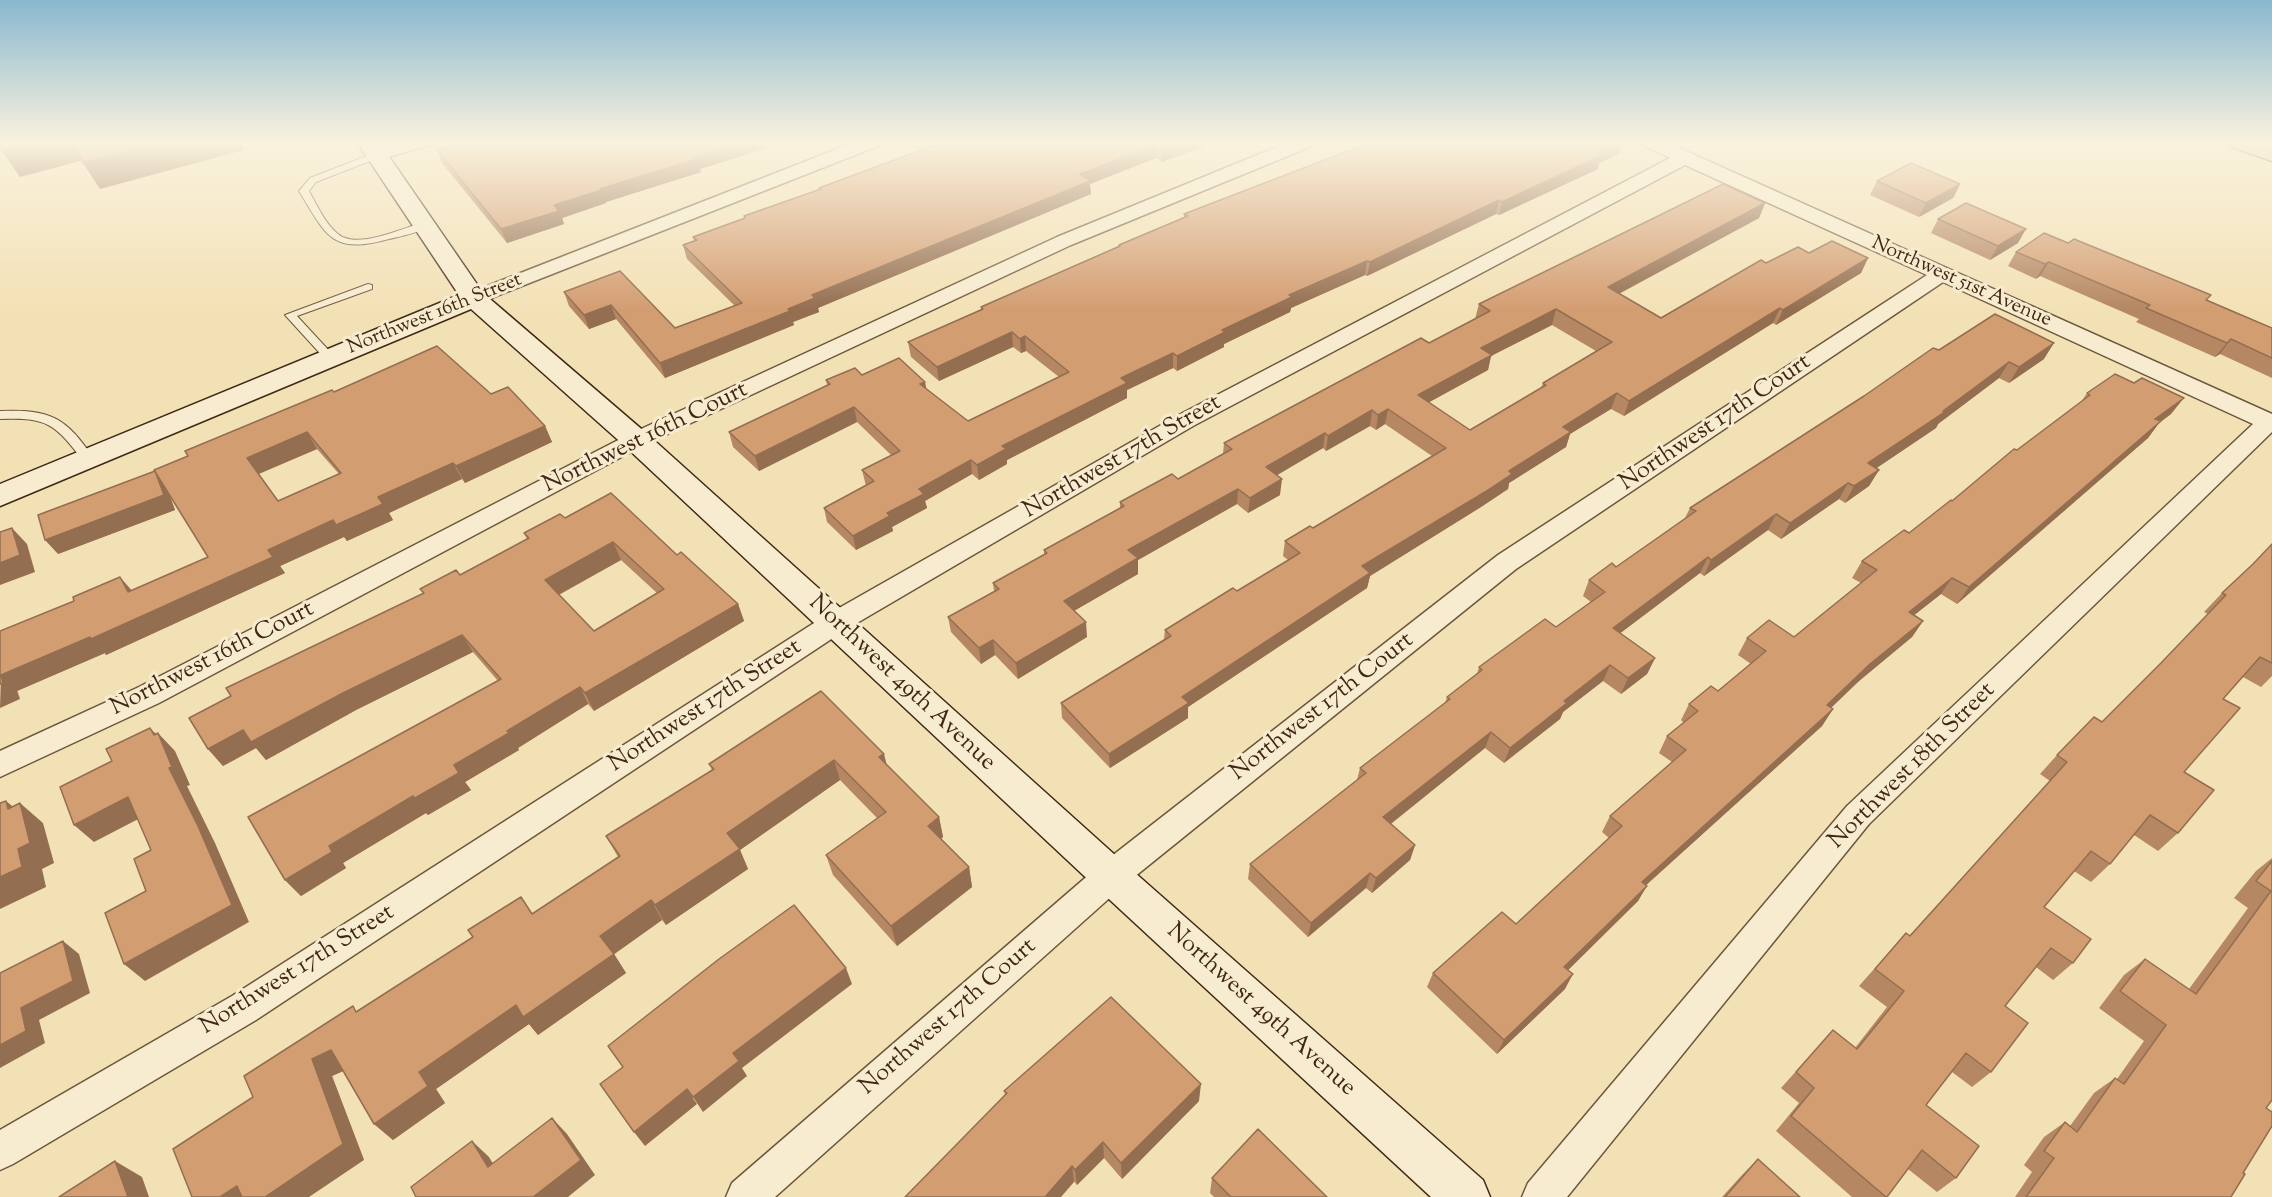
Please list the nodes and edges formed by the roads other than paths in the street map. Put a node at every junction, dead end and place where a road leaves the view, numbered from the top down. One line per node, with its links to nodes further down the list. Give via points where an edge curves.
1 (309, 198): 7 (lane, via 336,238 352,243)
2 (405, 198): 7 (street, Northwest 49th Avenue)
3 (729, 198): 10 (street, Northwest 16th Street)
4 (1169, 198): 14 (street, Northwest 16th Court, via 1064,241)
5 (1608, 198): 17 (street, Northwest 17th Street, via 1185,421)
6 (1773, 198): 8 (street, Northwest 51st Avenue)
7 (424, 225): 10 (street, Northwest 49th Avenue)
8 (1942, 274): 13 (street, Northwest 51st Avenue); 19 (street, Northwest 17th Court, via 1507,562)
9 (369, 287): 11 (lane, via 290,315)
10 (474, 298): 11 (street, Northwest 16th Street); 14 (street, Northwest 49th Avenue)
11 (330, 358): 15 (street, Northwest 16th Street)
12 (0, 415): 15 (lane, via 47,417 64,426)
13 (2271, 423): 23 (street, Northwest 18th Street, via 1858,815)
14 (636, 440): 17 (street, Northwest 49th Avenue); 18 (street, Northwest 16th Court, via 149,695)
15 (88, 459): 16 (street, Northwest 16th Street)
16 (0, 496)
17 (835, 624): 19 (street, Northwest 49th Avenue); 20 (street, Northwest 17th Street, via 244,1008)
18 (0, 765)
19 (1111, 876): 21 (street, Northwest 17th Court); 22 (street, Northwest 49th Avenue)
20 (0, 1151)
21 (746, 1197)
22 (1466, 1197)
23 (1542, 1197)

